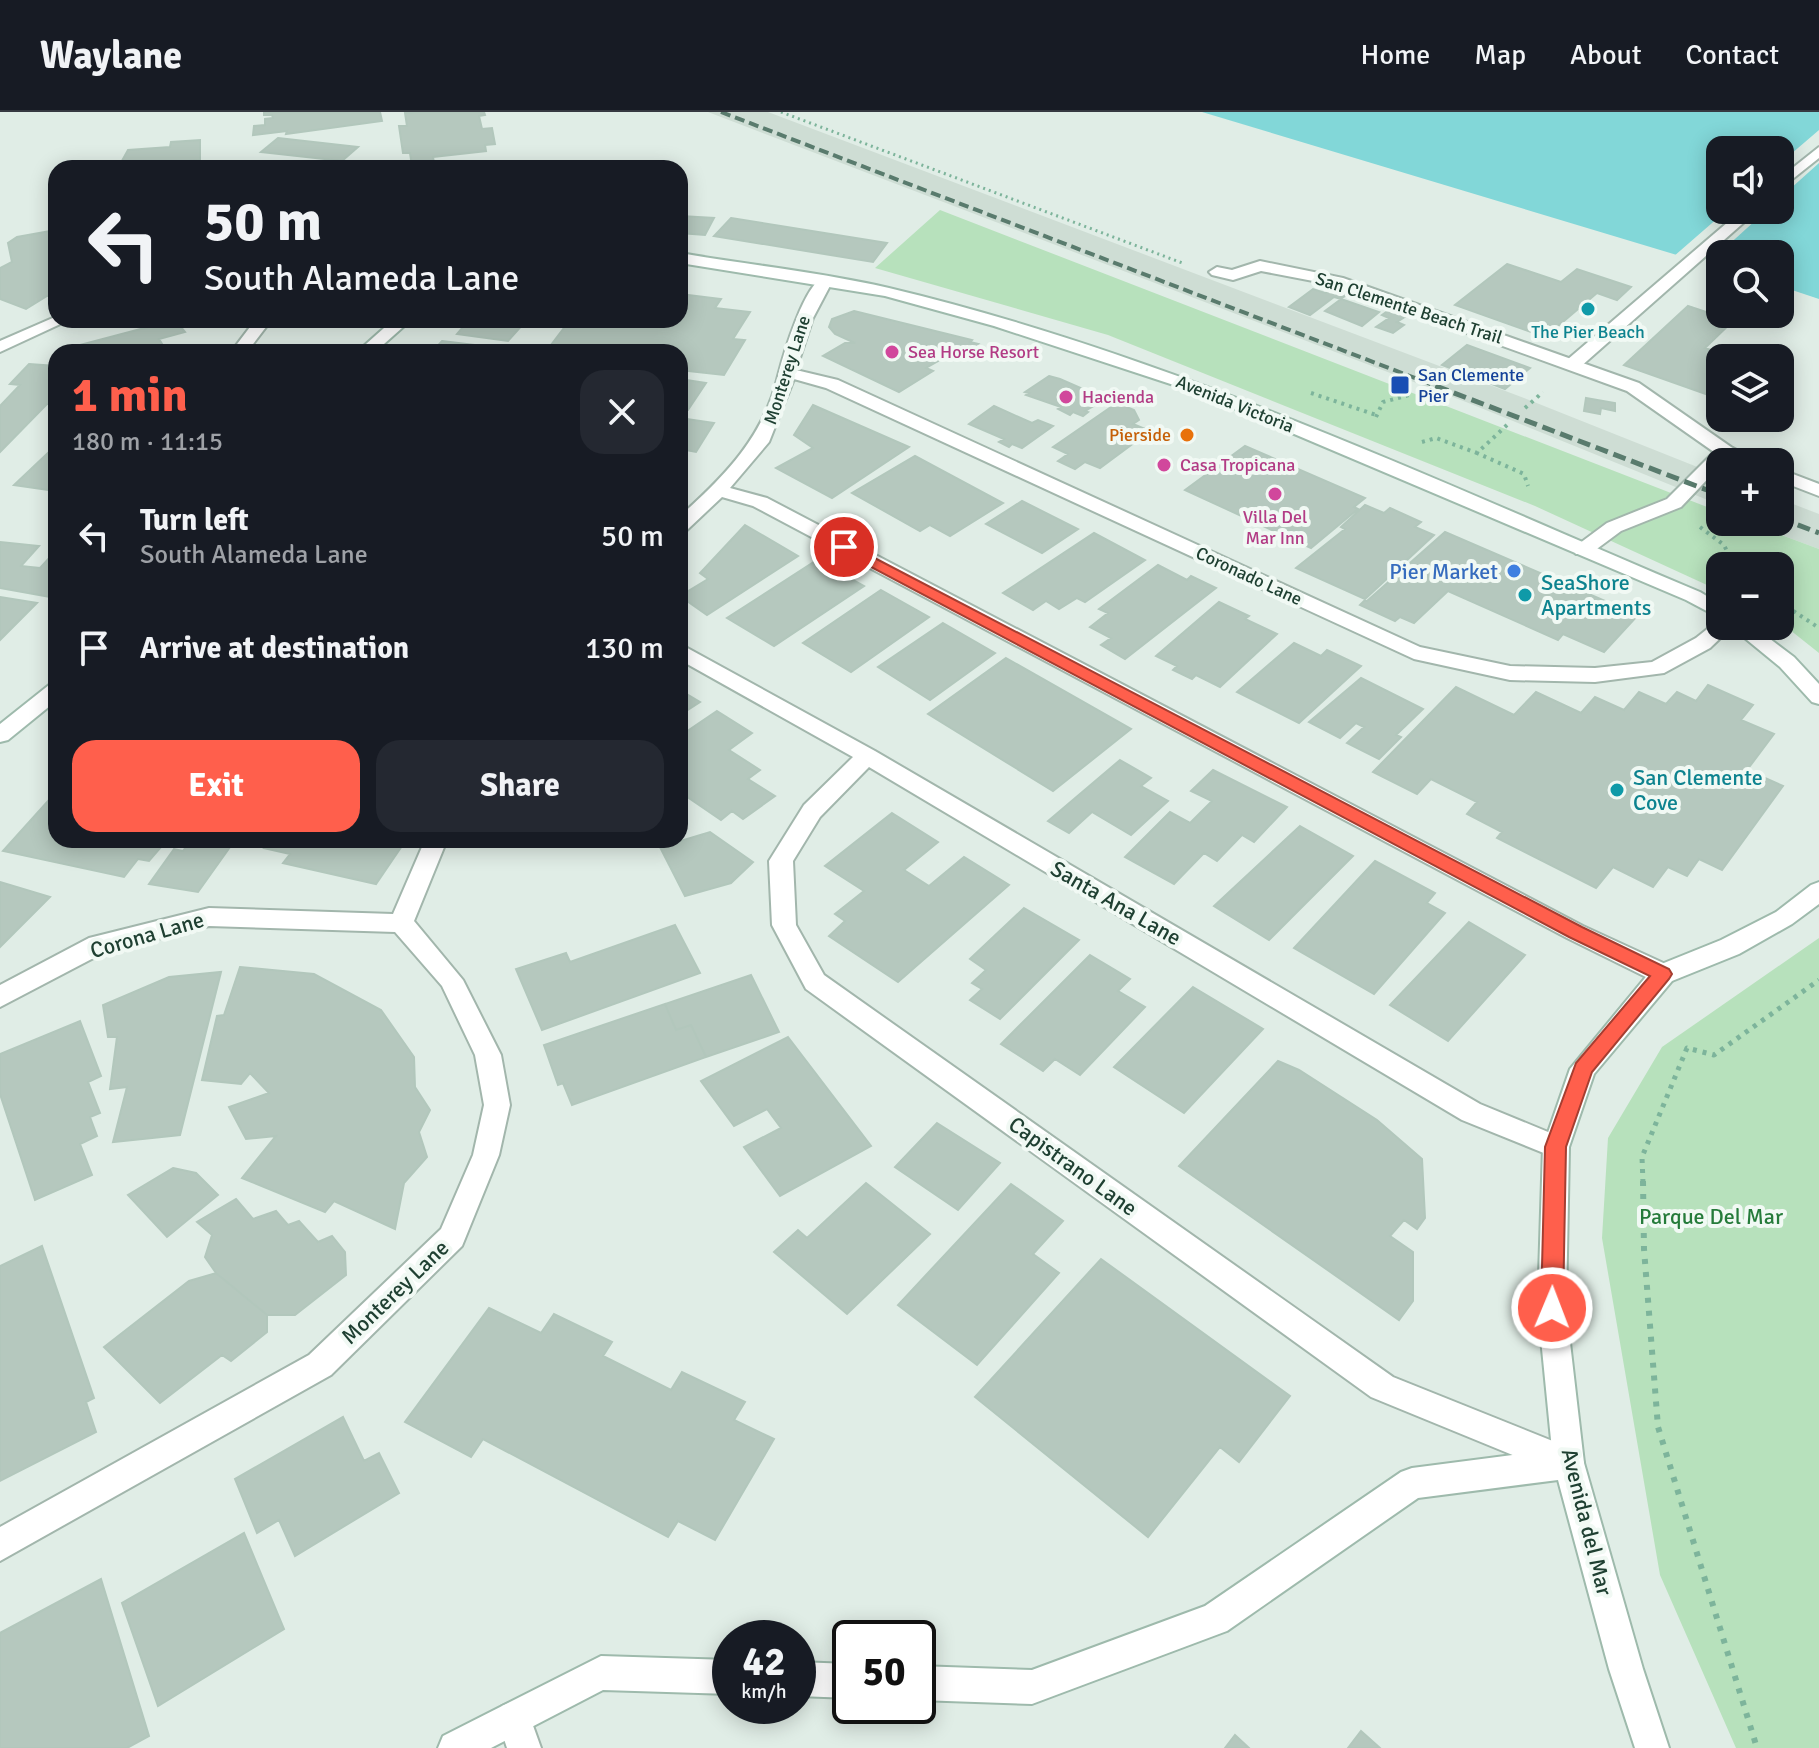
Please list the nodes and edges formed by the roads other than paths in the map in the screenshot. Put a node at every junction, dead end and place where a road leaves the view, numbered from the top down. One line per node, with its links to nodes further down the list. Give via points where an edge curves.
1 (1819, 151): 2 (street)
2 (1794, 173)
3 (1735, 224): 13 (street)
4 (688, 259): 6 (street, Avenida Victoria)
5 (1217, 272): 13 (street, San Clemente Beach Trail, via 1233,275 1260,266 1338,281)
6 (824, 282): 14 (street, Monterey Lane, via 808,306); 21 (street, Avenida Victoria, via 886,292 1000,323 1201,388)
7 (48, 326): 12 (street)
8 (257, 328): 10 (street)
9 (394, 328): 11 (street)
10 (245, 344)
11 (374, 344)
12 (0, 347)
13 (1573, 364): 15 (street, San Clemente Beach Trail, via 1633,387)
14 (786, 372): 18 (street, Monterey Lane, via 766,432); 23 (street, Coronado Lane, via 832,384 1414,652 1510,673 1595,675 1657,668)
15 (1721, 448)
16 (1706, 470): 21 (street, via 1674,503 1614,527)
17 (1794, 480): 19 (street)
18 (719, 491): 20 (street, Monterey Lane); 33 (street, via 760,502)
19 (1819, 491)
20 (688, 519)
21 (1583, 550): 22 (street, Avenida Victoria)
22 (1706, 604)
23 (1707, 640)
24 (1758, 640): 27 (street)
25 (688, 655): 29 (street, Santa Ana Lane)
26 (48, 696): 28 (street)
27 (1819, 697)
28 (0, 735)
29 (867, 756): 35 (street, Santa Ana Lane, via 1471,1112); 36 (street, Capistrano Lane, via 812,811 781,861 784,925 815,982 1382,1387)
30 (433, 848): 32 (street)
31 (1819, 891): 33 (street, Avenida del Mar, via 1784,918 1730,947)
32 (401, 923): 34 (street, Corona Lane, via 209,917 98,945); 37 (street, Monterey Lane, via 451,980 488,1055 497,1105 486,1155 452,1237 320,1365)
33 (1663, 974): 35 (street, Avenida del Mar, via 1583,1069)
34 (0, 997)
35 (1556, 1147): 36 (street, Avenida del Mar, via 1552,1308)
36 (1569, 1463): 39 (street, via 1412,1483 1215,1619 1032,1687); 42 (street, Avenida del Mar)
37 (0, 1545)
38 (712, 1676): 40 (street, via 601,1673)
39 (936, 1684)
40 (519, 1733): 41 (street)
41 (455, 1748)
42 (1652, 1748)

